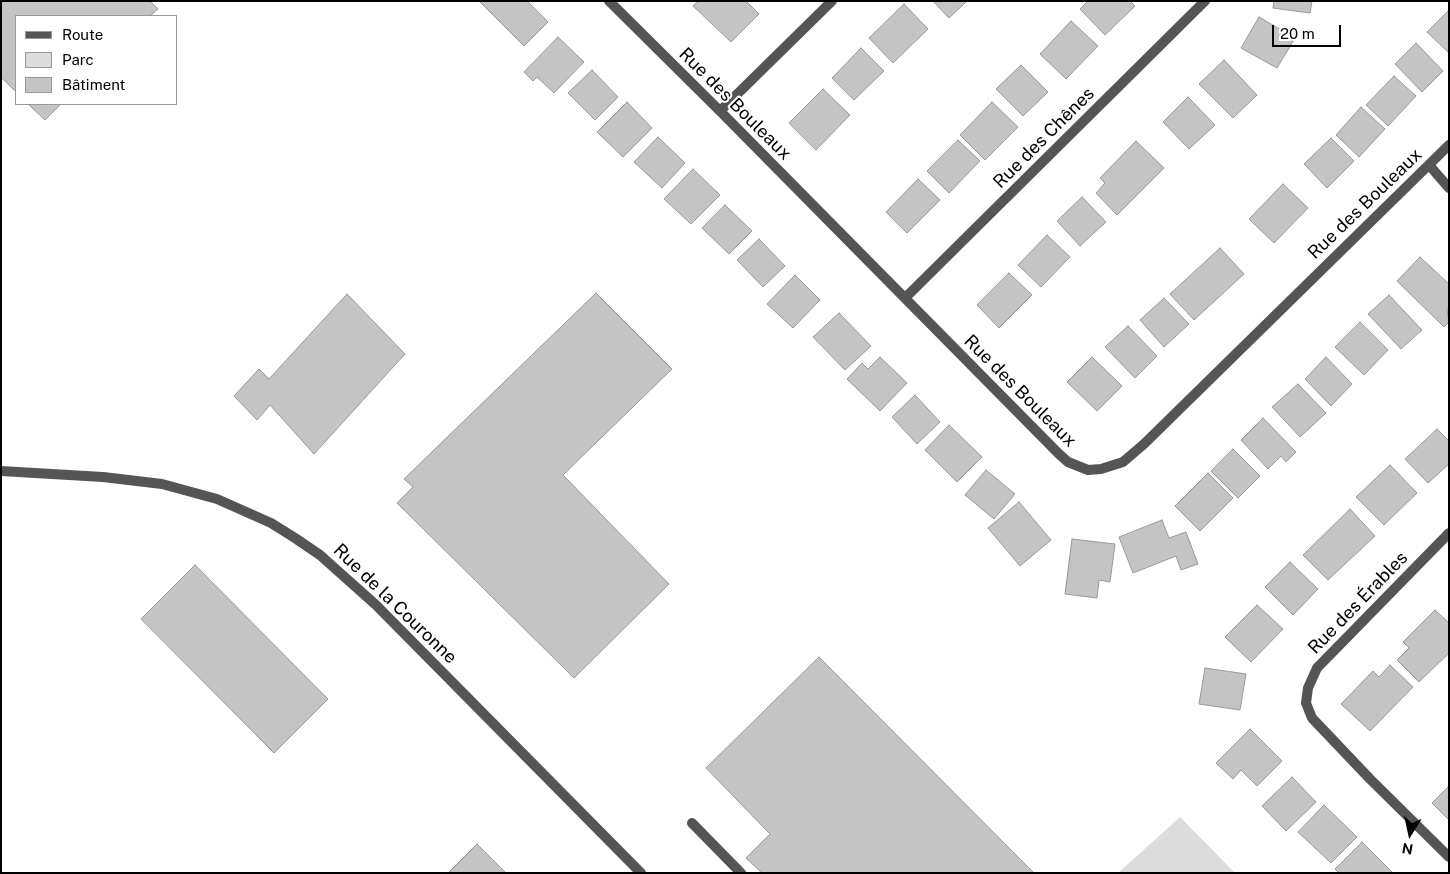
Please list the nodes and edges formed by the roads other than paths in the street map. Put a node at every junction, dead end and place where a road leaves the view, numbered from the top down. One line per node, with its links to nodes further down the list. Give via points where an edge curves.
1 (609, 1): 4 (street, Rue des Bouleaux)
2 (832, 1): 4 (street)
3 (1205, 1): 8 (street, Rue des Chênes)
4 (720, 111): 8 (street, Rue des Bouleaux)
5 (1449, 145): 6 (street, Rue des Bouleaux)
6 (1429, 165): 7 (street); 8 (street, Rue des Bouleaux, via 1144,444 1123,462 1112,466 1088,470 1068,462)
7 (1449, 188)
8 (905, 298)
9 (1, 471): 13 (street, Rue de la Couronne, via 162,484 217,499 272,523 320,554 376,604)
10 (1449, 533): 12 (street, Rue des Érables, via 1316,668 1306,703 1312,718)
11 (692, 823): 14 (street)
12 (1449, 857)
13 (641, 873)
14 (741, 873)

